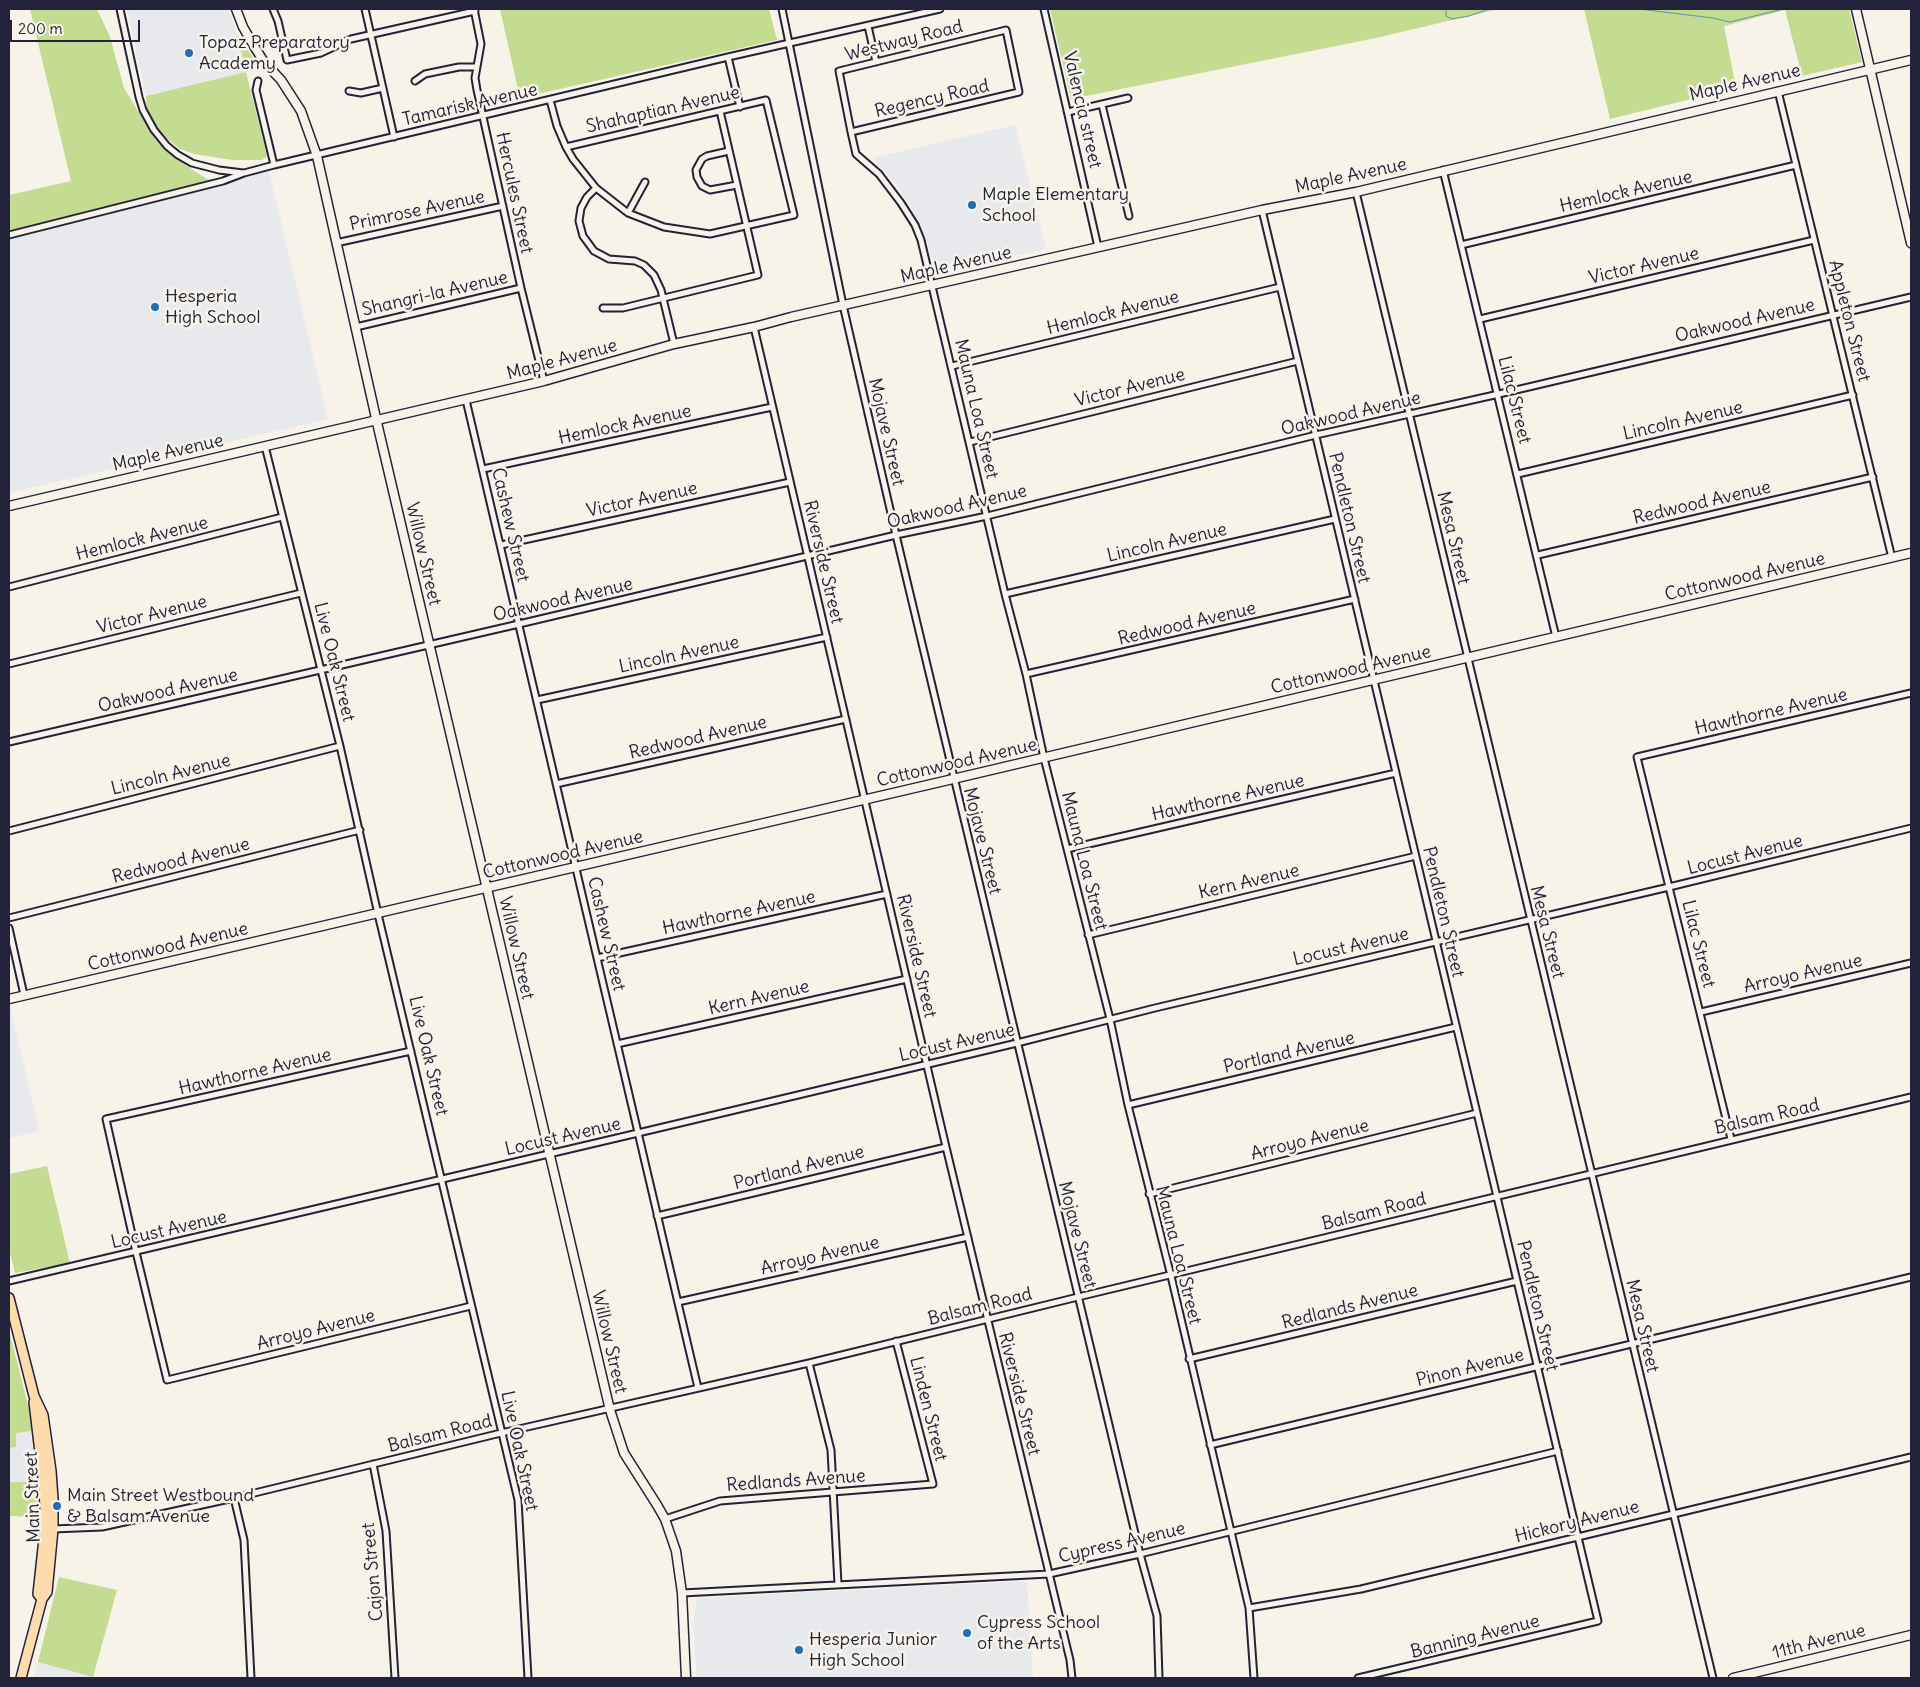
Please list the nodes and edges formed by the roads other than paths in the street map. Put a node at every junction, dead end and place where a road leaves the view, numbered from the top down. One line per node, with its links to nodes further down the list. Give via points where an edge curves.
1 (120, 9): 40 (street, via 139,97 154,130 167,146 192,163)
2 (236, 9): 36 (street, via 264,62 281,80 301,111)
3 (273, 9): 11 (street, via 287,60 321,53 351,39)
4 (365, 9): 11 (street)
5 (782, 9): 12 (street, Mojave Street)
6 (940, 9): 10 (street, Tamarisk Avenue)
7 (1044, 9): 30 (street, Valencia street)
8 (1856, 9): 17 (street)
9 (475, 10): 11 (street); 16 (street, Hercules Street, via 481,44)
10 (868, 26): 12 (street, Tamarisk Avenue); 15 (street)
11 (370, 35): 21 (street)
12 (789, 43): 13 (street, Tamarisk Avenue); 61 (street, Mojave Street)
13 (728, 57): 26 (street, Tamarisk Avenue); 28 (street)
14 (1911, 60): 17 (street, Maple Avenue)
15 (876, 62): 18 (street, Westway Road); 24 (street, Westway Road, via 1006,30)
16 (476, 67): 20 (street, via 425,74); 31 (street, Hercules Street, via 475,78)
17 (1870, 70): 23 (street, Maple Avenue); 53 (street)
18 (838, 71): 32 (street, Mauna Loa Street)
19 (258, 81): 37 (street, via 256,90)
20 (415, 81)
21 (383, 88): 22 (street, via 361,93); 33 (street)
22 (349, 90)
23 (1778, 90): 38 (street, Appleton Street); 39 (street, Maple Avenue)
24 (1019, 92): 32 (street, Regency Road)
25 (1128, 98): 27 (street)
26 (550, 100): 31 (street, Tamarisk Avenue); 34 (street)
27 (1102, 104): 30 (street); 48 (street)
28 (740, 107): 29 (street, Shahaptian Avenue); 49 (street, Shahaptian Avenue, via 766,100 794,215)
29 (720, 111): 34 (street, Shahaptian Avenue); 35 (street)
30 (1068, 112): 55 (street, Valencia street)
31 (483, 115): 33 (street, Tamarisk Avenue); 45 (street, Hercules Street)
32 (851, 132): 56 (street, Mauna Loa Street, via 856,154 879,174 914,225)
33 (394, 137): 36 (street, Tamarisk Avenue)
34 (566, 147): 43 (street)
35 (729, 151): 42 (street); 42 (street, via 702,159 696,170 697,177 702,186 710,190)
36 (317, 156): 37 (street, Tamarisk Avenue); 52 (street, Willow Street)
37 (274, 165): 40 (street, Tamarisk Avenue)
38 (1796, 165): 51 (street, Appleton Street); 54 (street, Hemlock Avenue)
39 (1443, 170): 44 (street, Maple Avenue); 54 (street, Lilac Street)
40 (244, 173): 50 (street, Tamarisk Avenue, via 223,182)
41 (645, 182): 47 (street)
42 (738, 185): 49 (street)
43 (596, 188): 47 (street); 59 (street, via 581,208 580,229 587,244 608,258 644,265 654,275)
44 (1356, 192): 46 (street, Maple Avenue); 75 (street, Mesa Street)
45 (503, 206): 52 (street, Primrose Avenue); 58 (street, Hercules Street)
46 (1262, 210): 55 (street, Maple Avenue); 57 (street, Pendleton Street)
47 (628, 212): 49 (street, via 664,227 710,234)
48 (1128, 216)
49 (747, 226): 59 (street, via 758,275)
50 (9, 234)
51 (1814, 240): 63 (street, Appleton Street); 64 (street, Victor Avenue)
52 (336, 243): 65 (street, Willow Street)
53 (1911, 243)
54 (1461, 245): 64 (street, Lilac Street)
55 (1098, 248): 56 (street, Maple Avenue)
56 (933, 285): 61 (street, Maple Avenue); 69 (street, Mauna Loa Street)
57 (1280, 287): 68 (street, Pendleton Street); 69 (street, Hemlock Avenue)
58 (521, 288): 65 (street, Shangri-la Avenue); 70 (street, Hercules Street)
59 (663, 297): 62 (street, via 622,308); 67 (street)
60 (1911, 297): 63 (street, Oakwood Avenue)
61 (843, 305): 66 (street, Maple Avenue); 88 (street, Mojave Street)
62 (603, 308)
63 (1833, 315): 71 (street, Oakwood Avenue); 72 (street, Appleton Street)
64 (1480, 319): 71 (street, Lilac Street)
65 (356, 327): 76 (street, Willow Street)
66 (754, 327): 67 (street, Maple Avenue); 74 (street, Riverside Street)
67 (674, 344): 70 (street, Maple Avenue)
68 (1298, 361): 77 (street, Pendleton Street); 78 (street, Victor Avenue)
69 (952, 366): 78 (street, Mauna Loa Street)
70 (544, 382): 73 (street, Maple Avenue)
71 (1499, 394): 75 (street, Oakwood Avenue); 81 (street, Lilac Street)
72 (1853, 395): 81 (street, Lincoln Avenue); 82 (street, Appleton Street)
73 (466, 400): 76 (street, Maple Avenue); 80 (street, Cashew Street)
74 (772, 407): 80 (street, Hemlock Avenue); 83 (street, Riverside Street)
75 (1410, 414): 77 (street, Oakwood Avenue); 102 (street, Mesa Street)
76 (377, 420): 79 (street, Maple Avenue); 101 (street, Willow Street)
77 (1316, 435): 85 (street, Oakwood Avenue); 87 (street, Pendleton Street)
78 (970, 442): 85 (street, Mauna Loa Street)
79 (265, 446): 84 (street, Maple Avenue); 86 (street, Live Oak Street)
80 (483, 470): 89 (street, Cashew Street)
81 (1518, 474): 91 (street, Lilac Street)
82 (1873, 477): 91 (street, Redwood Avenue); 93 (street, Appleton Street)
83 (790, 482): 89 (street, Victor Avenue); 92 (street, Riverside Street)
84 (9, 506)
85 (987, 516): 88 (street, Oakwood Avenue); 96 (street, Mauna Loa Street)
86 (282, 518): 94 (street, Hemlock Avenue); 95 (street, Live Oak Street)
87 (1336, 519): 96 (street, Lincoln Avenue); 97 (street, Pendleton Street)
88 (896, 535): 92 (street, Oakwood Avenue); 115 (street, Mojave Street)
89 (500, 545): 98 (street, Cashew Street)
90 (1911, 554): 93 (street, Cottonwood Avenue)
91 (1538, 555): 100 (street, Lilac Street)
92 (808, 556): 98 (street, Oakwood Avenue); 99 (street, Riverside Street)
93 (1892, 558): 100 (street, Cottonwood Avenue)
94 (9, 586)
95 (302, 593): 103 (street, Victor Avenue); 104 (street, Live Oak Street)
96 (1005, 594): 105 (street, Mauna Loa Street)
97 (1355, 600): 105 (street, Redwood Avenue); 106 (street, Pendleton Street)
98 (519, 624): 101 (street, Oakwood Avenue); 108 (street, Cashew Street)
99 (827, 637): 108 (street, Lincoln Avenue); 109 (street, Riverside Street)
100 (1556, 637): 102 (street, Cottonwood Avenue)
101 (430, 644): 104 (street, Oakwood Avenue); 125 (street, Willow Street)
102 (1468, 658): 106 (street, Cottonwood Avenue); 129 (street, Mesa Street)
103 (9, 664)
104 (320, 670): 110 (street, Oakwood Avenue); 111 (street, Live Oak Street)
105 (1026, 674): 113 (street, Mauna Loa Street)
106 (1374, 680): 113 (street, Cottonwood Avenue); 114 (street, Pendleton Street)
107 (1911, 693): 112 (street, Hawthorne Avenue)
108 (537, 700): 116 (street, Cashew Street)
109 (846, 719): 116 (street, Redwood Avenue); 117 (street, Riverside Street)
110 (9, 742)
111 (340, 746): 119 (street, Live Oak Street); 120 (street, Lincoln Avenue)
112 (1637, 757): 124 (street, Lilac Street)
113 (1044, 758): 115 (street, Cottonwood Avenue); 121 (street, Mauna Loa Street)
114 (1396, 773): 121 (street, Hawthorne Avenue); 122 (street, Pendleton Street)
115 (953, 780): 117 (street, Cottonwood Avenue); 141 (street, Mojave Street)
116 (556, 784): 123 (street, Cashew Street)
117 (865, 800): 123 (street, Cottonwood Avenue); 126 (street, Riverside Street)
118 (1911, 828): 124 (street, Locust Avenue)
119 (360, 830): 127 (street, Live Oak Street); 128 (street, Redwood Avenue)
120 (9, 831)
121 (1067, 850): 131 (street, Mauna Loa Street)
122 (1416, 856): 131 (street, Kern Avenue); 132 (street, Pendleton Street)
123 (576, 868): 125 (street, Cottonwood Avenue); 133 (street, Cashew Street)
124 (1669, 887): 129 (street, Locust Avenue); 138 (street, Lilac Street)
125 (487, 888): 127 (street, Cottonwood Avenue); 151 (street, Willow Street)
126 (887, 894): 133 (street, Hawthorne Avenue); 135 (street, Riverside Street)
127 (378, 914): 136 (street, Cottonwood Avenue); 143 (street, Live Oak Street)
128 (9, 918)
129 (1530, 919): 132 (street, Locust Avenue); 152 (street, Mesa Street)
130 (9, 928): 136 (street)
131 (1088, 934): 139 (street, Mauna Loa Street)
132 (1436, 942): 139 (street, Locust Avenue); 140 (street, Pendleton Street)
133 (597, 958): 142 (street, Cashew Street)
134 (1911, 963): 138 (street, Arroyo Avenue)
135 (907, 979): 142 (street, Kern Avenue); 144 (street, Riverside Street)
136 (24, 996): 137 (street, Cottonwood Avenue)
137 (9, 999)
138 (1701, 1012): 149 (street, Lilac Street)
139 (1110, 1019): 141 (street, Locust Avenue); 146 (street, Mauna Loa Street)
140 (1456, 1027): 146 (street, Portland Avenue); 147 (street, Pendleton Street)
141 (1017, 1043): 144 (street, Locust Avenue); 163 (street, Mojave Street)
142 (617, 1044): 148 (street, Cashew Street)
143 (411, 1051): 153 (street, Live Oak Street); 158 (street, Hawthorne Avenue, via 106,1119)
144 (927, 1064): 148 (street, Locust Avenue); 150 (street, Riverside Street)
145 (1911, 1097): 149 (street, Balsam Road)
146 (1128, 1105): 154 (street, Mauna Loa Street)
147 (1477, 1113): 154 (street, Arroyo Avenue); 155 (street, Pendleton Street)
148 (638, 1134): 151 (street, Locust Avenue); 156 (street, Cashew Street)
149 (1731, 1139): 152 (street, Balsam Road)
150 (946, 1147): 156 (street, Portland Avenue); 157 (street, Riverside Street)
151 (550, 1154): 153 (street, Locust Avenue); 175 (street, Willow Street)
152 (1592, 1174): 155 (street, Balsam Road); 169 (street, Mesa Street)
153 (442, 1179): 158 (street, Locust Avenue); 166 (street, Live Oak Street)
154 (1149, 1194): 159 (street, Mauna Loa Street)
155 (1497, 1197): 159 (street, Balsam Road); 161 (street, Pendleton Street)
156 (658, 1216): 165 (street, Cashew Street)
157 (968, 1237): 165 (street, Arroyo Avenue); 167 (street, Riverside Street)
158 (136, 1252): 162 (street, Locust Avenue); 166 (street, Arroyo Avenue, via 167,1380)
159 (1171, 1276): 163 (street, Balsam Road); 170 (street, Mauna Loa Street)
160 (1911, 1277): 169 (street, Pinon Avenue)
161 (1517, 1280): 170 (street, Redlands Avenue); 172 (street, Pendleton Street)
162 (9, 1281)
163 (1078, 1297): 167 (street, Balsam Road); 190 (street, Mojave Street)
164 (9, 1298): 174 (main road, Main Street)
165 (678, 1302): 173 (street, Cashew Street)
166 (471, 1306): 176 (street, Live Oak Street)
167 (988, 1320): 168 (street, Balsam Road); 191 (street, Riverside Street)
168 (896, 1341): 171 (street, Balsam Road); 182 (street, Linden Street)
169 (1632, 1344): 172 (street, Pinon Avenue); 185 (street, Mesa Street)
170 (1189, 1359): 177 (street, Mauna Loa Street)
171 (810, 1363): 173 (street, Balsam Road); 183 (street, via 831,1450)
172 (1537, 1366): 177 (street, Pinon Avenue); 178 (street, Pendleton Street)
173 (698, 1388): 175 (street, Balsam Road)
174 (34, 1395): 181 (main road, Main Street); 187 (main road, Main Street, via 43,1415 46,1433)
175 (610, 1410): 176 (street, Balsam Road); 186 (street, Willow Street, via 624,1453)
176 (501, 1434): 180 (street, Balsam Road); 201 (street, Live Oak Street, via 518,1500)
177 (1210, 1445): 188 (street, Mauna Loa Street)
178 (1558, 1451): 188 (street, Cypress Avenue); 189 (street, Pendleton Street)
179 (1911, 1457): 185 (street, Hickory Avenue)
180 (373, 1464): 184 (street, Balsam Road); 200 (street, Cajon Street, via 386,1531)
181 (43, 1478): 187 (main road, via 49,1523); 194 (main road, Main Street, via 44,1539 38,1594)
182 (933, 1484): 183 (street, Redlands Avenue)
183 (832, 1492): 186 (street, Redlands Avenue, via 720,1501); 192 (street)
184 (234, 1498): 187 (street, Balsam Road, via 102,1528); 199 (street, via 244,1540)
185 (1673, 1513): 189 (street, Hickory Avenue); 207 (street, Mesa Street)
186 (665, 1519): 193 (street, Willow Street, via 676,1551)
187 (53, 1529): 194 (main road, Main Street, via 47,1592)
188 (1230, 1531): 190 (street, Cypress Avenue); 195 (street, Mauna Loa Street)
189 (1578, 1537): 195 (street, Hickory Avenue, via 1361,1589); 196 (street, Pendleton Street)
190 (1140, 1554): 191 (street, Cypress Avenue); 204 (street, Mojave Street, via 1157,1616)
191 (1049, 1574): 192 (street, Cypress Avenue); 203 (street, Riverside Street)
192 (838, 1584): 193 (street, Cypress Avenue)
193 (682, 1594): 202 (street, Willow Street)
194 (42, 1598): 198 (main road, Main Street)
195 (1249, 1608): 205 (street, Mauna Loa Street)
196 (1598, 1621): 206 (street, Banning Avenue)
197 (1911, 1635): 208 (street, 11th Avenue)
198 (22, 1678)
199 (251, 1678)
200 (395, 1678)
201 (528, 1678)
202 (686, 1678)
203 (1072, 1678)
204 (1159, 1678)
205 (1254, 1678)
206 (1358, 1678)
207 (1713, 1678)
208 (1733, 1678)

